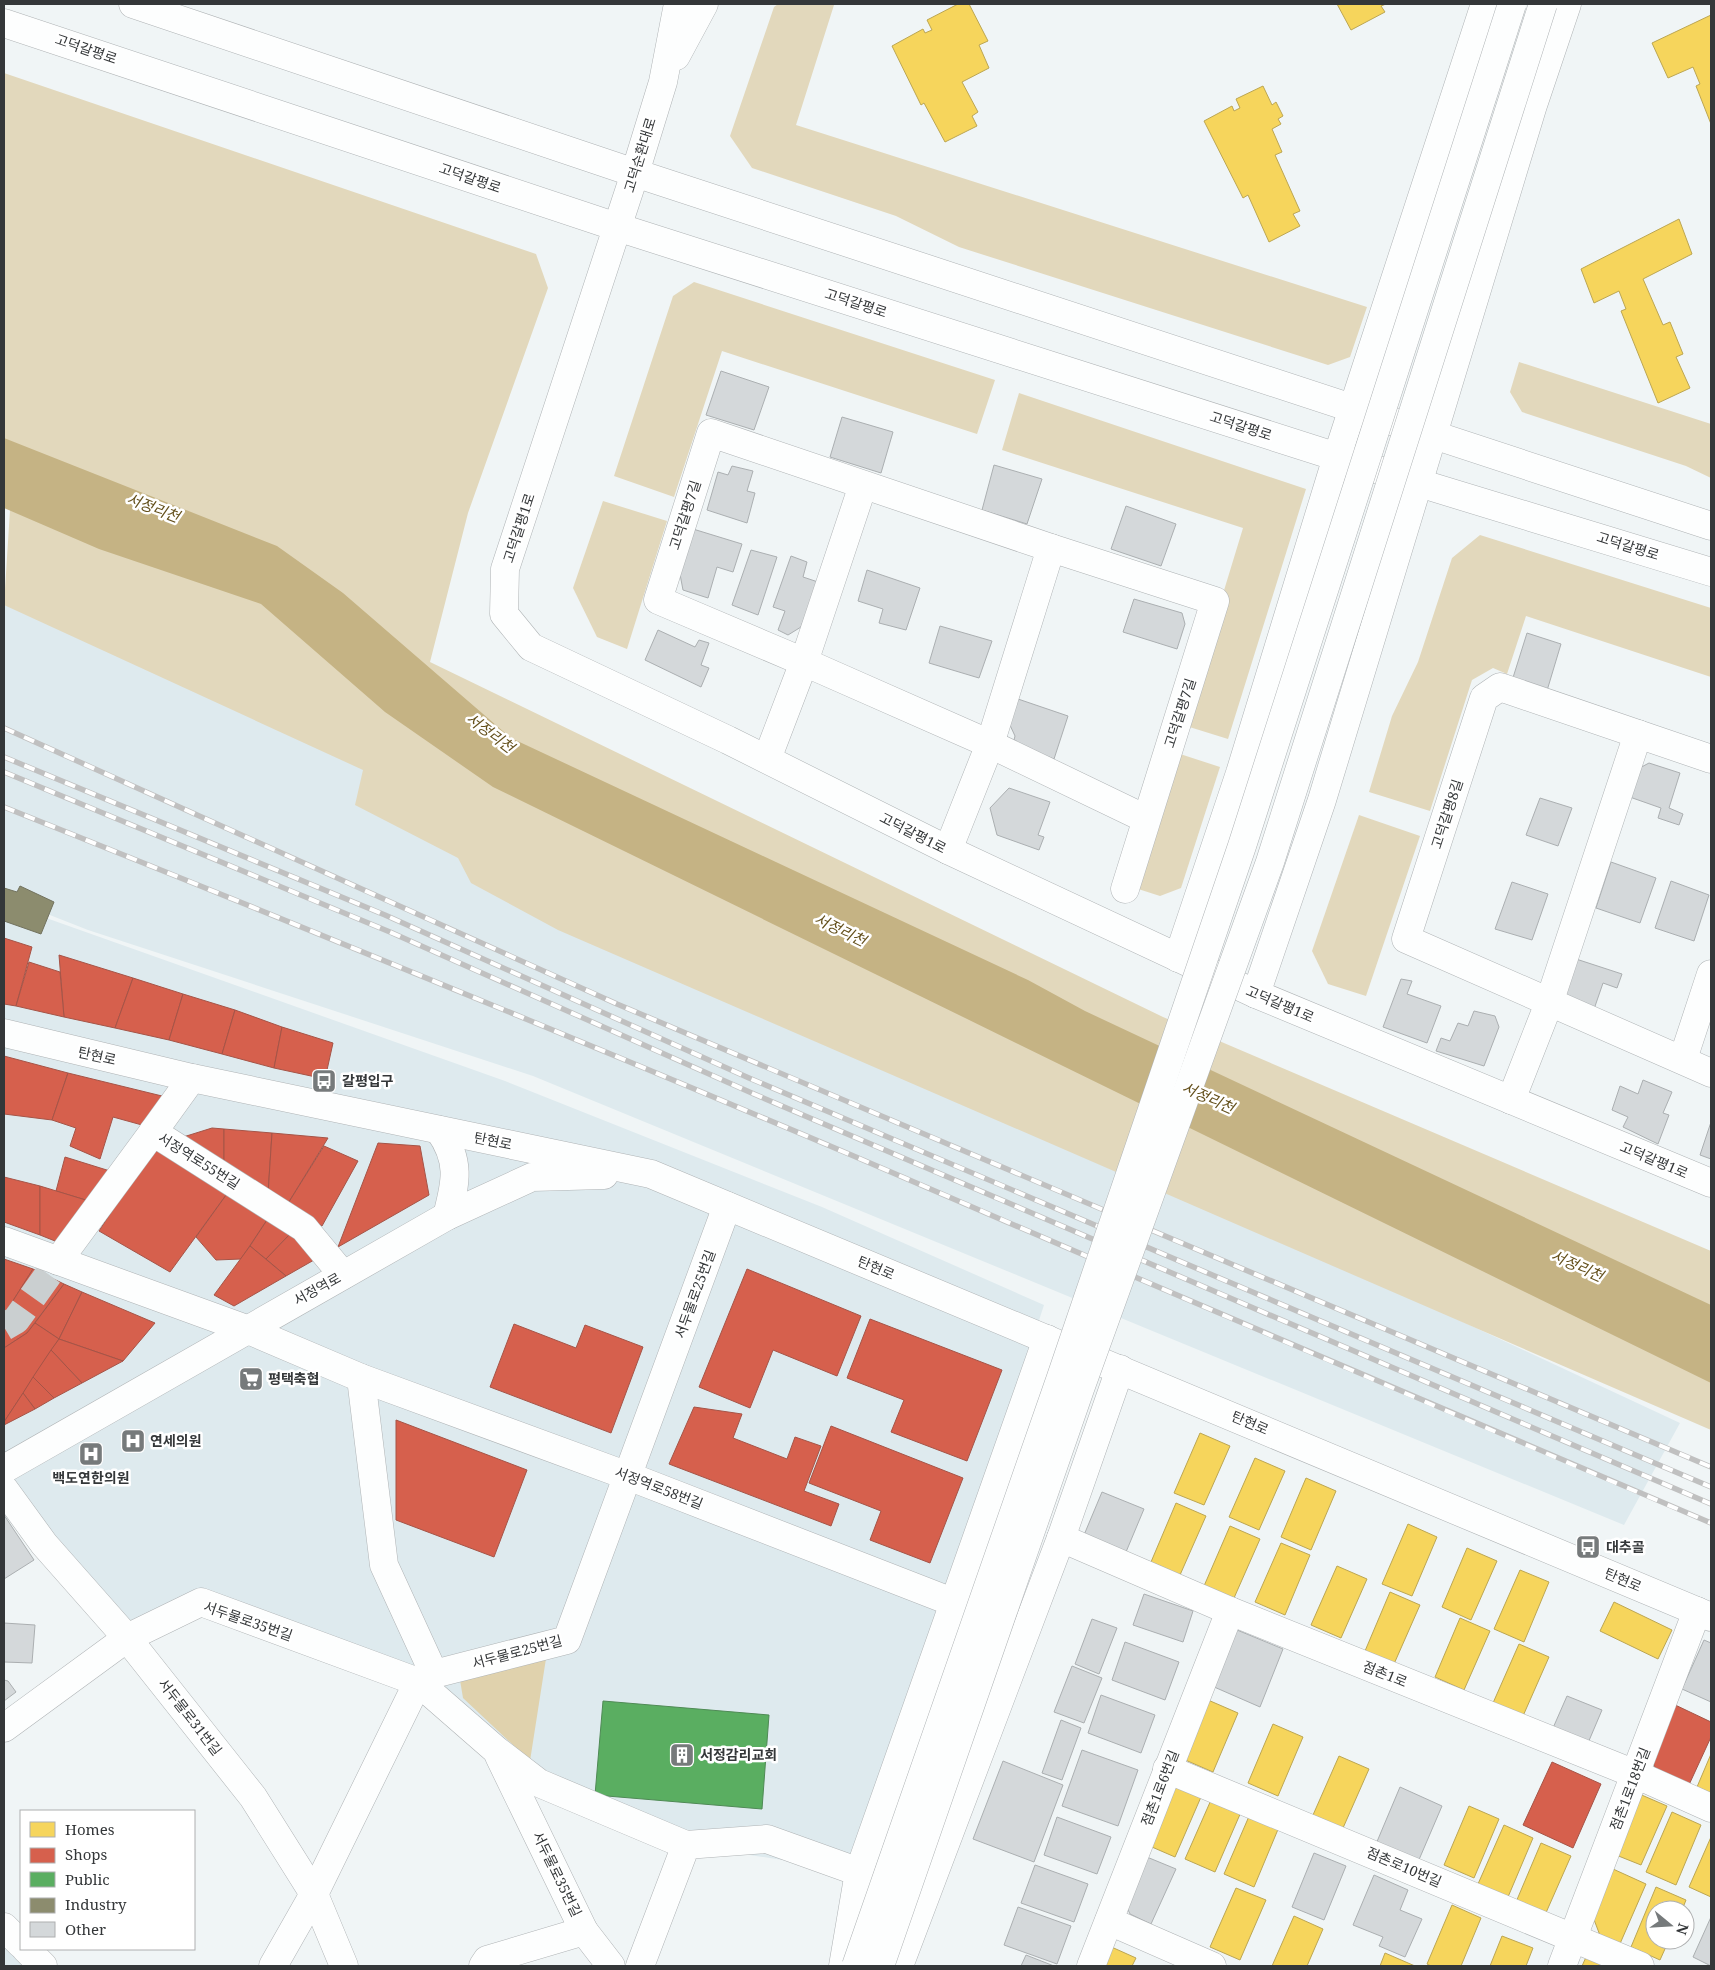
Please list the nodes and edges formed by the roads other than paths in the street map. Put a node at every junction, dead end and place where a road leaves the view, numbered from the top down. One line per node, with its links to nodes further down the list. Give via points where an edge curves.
1 (133, 4): 10 (street)
2 (678, 4): 9 (street, 고덕순환대로)
3 (704, 4): 9 (street, 고덕순환대로)
4 (1485, 4): 12 (street)
5 (1512, 4): 82 (street, bridge, via 1242,846)
6 (1542, 4): 83 (street, bridge, via 1270,862 1080,1389)
7 (1567, 4): 13 (street)
8 (4, 23): 11 (street, 고덕갈평로)
9 (663, 82): 10 (street, 고덕순환대로)
10 (635, 173): 11 (street, 고덕순환대로); 12 (street)
11 (617, 227): 14 (street, 고덕갈평로); 23 (street, 고덕갈평1로, via 505,569 504,614 531,647)
12 (1353, 408): 13 (street); 14 (street)
13 (1433, 435): 15 (street); 17 (street)
14 (1337, 457): 15 (street, 고덕갈평로); 25 (street)
15 (1419, 483): 19 (street, 고덕갈평로); 26 (street)
16 (863, 485): 18 (street, 고덕갈평7길); 20 (street); 20 (street, 고덕갈평7길, via 711,433 658,600)
17 (1711, 526)
18 (1050, 548): 22 (street); 27 (street, 고덕갈평7길, via 1215,601)
19 (1711, 572)
20 (804, 662): 22 (street, 고덕갈평7길); 23 (street)
21 (1638, 734): 24 (street, 고덕갈평8길); 33 (street); 33 (street, 고덕갈평8길, via 1500,687 1484,698 1406,940)
22 (990, 744): 27 (street, 고덕갈평7길); 28 (street)
23 (767, 759): 28 (street, 고덕갈평1로)
24 (1711, 759)
25 (1240, 773): 26 (street); 30 (street)
26 (1322, 800): 32 (street)
27 (1146, 819): 29 (street)
28 (948, 850): 30 (street, 고덕갈평1로)
29 (1125, 889)
30 (1178, 958): 32 (street, 고덕갈평1로)
31 (1711, 974): 35 (street)
32 (1256, 994): 38 (street, 고덕갈평1로)
33 (1548, 1003): 35 (street, 고덕갈평8길); 38 (street)
34 (4, 1034): 37 (street, 탄현로)
35 (1683, 1059): 36 (street, 고덕갈평8길)
36 (1711, 1073)
37 (192, 1078): 39 (street, 탄현로); 40 (street)
38 (1511, 1100): 42 (street, 고덕갈평1로)
39 (439, 1130): 41 (street, 탄현로); 44 (street, via 448,1142 453,1158 455,1184)
40 (153, 1132): 46 (street, 서정역로55번길); 47 (street, 서정역로55번길, via 304,1228)
41 (651, 1174): 43 (street, 탄현로); 44 (street, 서정역로, via 532,1177)
42 (1711, 1184)
43 (728, 1206): 49 (street, 탄현로); 53 (street, 서두물로25번길)
44 (447, 1216): 47 (street, 서정역로)
45 (4, 1241): 46 (street, 서정역로58번길)
46 (58, 1261): 48 (street, 서정역로58번길)
47 (342, 1275): 48 (street, 서정역로)
48 (246, 1330): 51 (street, 서정역로58번길); 52 (street, 서정역로)
49 (1047, 1339): 50 (street, 탄현로); 56 (street)
50 (1120, 1369): 55 (street); 58 (street, 탄현로)
51 (361, 1378): 53 (street, 서정역로58번길); 60 (street, via 384,1565)
52 (4, 1469)
53 (628, 1476): 56 (street, 서정역로58번길); 60 (street, 서두물로25번길, via 567,1640)
54 (4, 1489): 59 (street, 서두물로31번길, via 44,1544)
55 (1060, 1538): 57 (street, 점촌1로); 84 (street)
56 (955, 1603): 67 (street)
57 (1230, 1611): 63 (street, 점촌1로6번길); 64 (street, 점촌1로)
58 (1704, 1614): 64 (street, 점촌1로18번길)
59 (127, 1638): 60 (street, 서두물로35번길, via 201,1602); 61 (street, 서두물로35번길); 68 (street, 서두물로31번길, via 253,1796)
60 (426, 1678): 62 (street, 서두물로35번길); 68 (street)
61 (4, 1728)
62 (496, 1750): 66 (street, 서두물로35번길, via 539,1783); 71 (street, 서두물로35번길)
63 (1167, 1769): 69 (street, 점촌1로6번길); 72 (street, 점촌로10번길)
64 (1635, 1774): 65 (street, 점촌1로); 72 (street, 점촌1로18번길)
65 (1711, 1808)
66 (686, 1845): 67 (street, 서두물로35번길, via 767,1840); 80 (street)
67 (859, 1872): 81 (street)
68 (314, 1894): 76 (street); 77 (street, 서두물로31번길)
69 (1109, 1921): 85 (street, 점촌1로6번길); 86 (street)
70 (4, 1927): 73 (street)
71 (584, 1931): 78 (street, via 487,1960); 79 (street, 서두물로35번길)
72 (1573, 1938): 87 (street, 점촌1로18번길); 88 (street, 점촌로10번길)
73 (20, 1943)
74 (27, 1950): 75 (street)
75 (44, 1966)
76 (273, 1966)
77 (344, 1966)
78 (483, 1966)
79 (611, 1966)
80 (640, 1966)
81 (843, 1966)
82 (856, 1966)
83 (880, 1966)
84 (898, 1966)
85 (1091, 1966)
86 (1212, 1966)
87 (1562, 1966)
88 (1640, 1966)

